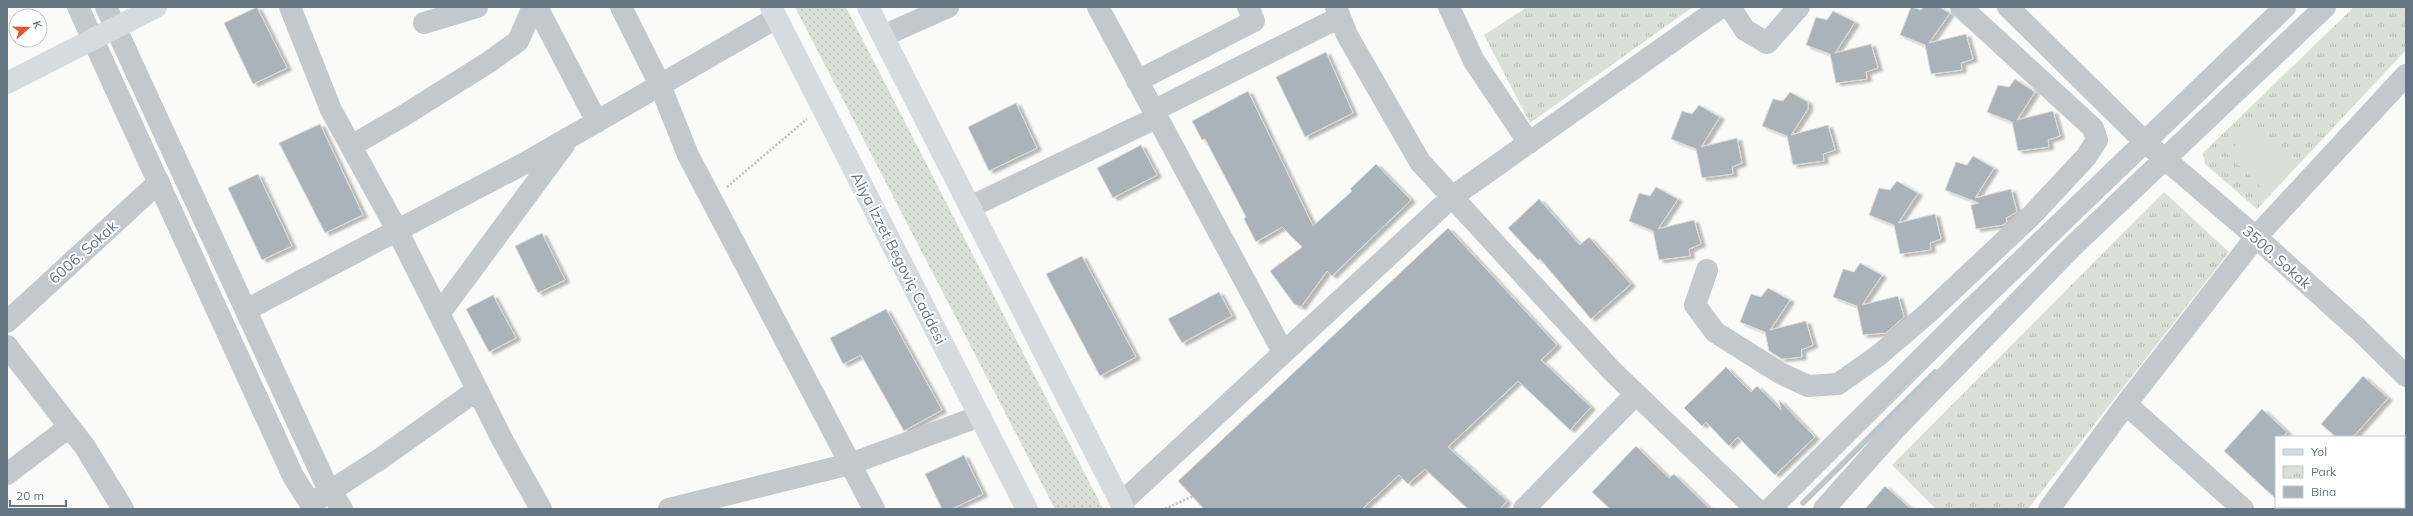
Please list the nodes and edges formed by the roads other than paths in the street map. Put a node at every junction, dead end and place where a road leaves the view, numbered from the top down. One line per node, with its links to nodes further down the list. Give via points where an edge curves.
1 (78, 7): 26 (street)
2 (106, 7): 24 (street)
3 (156, 7): 24 (main road)
4 (290, 7): 36 (street, via 331,110)
5 (477, 7): 23 (street)
6 (533, 7): 36 (street, via 518,41 410,112)
7 (538, 7): 32 (street)
8 (622, 7): 30 (street)
9 (868, 7): 25 (main road)
10 (948, 7): 25 (street)
11 (1098, 7): 28 (street)
12 (1248, 7): 28 (street, via 1254,21)
13 (1449, 7): 35 (street, via 1474,61)
14 (1721, 7): 35 (street)
15 (1730, 7): 16 (street, via 1746,30 1767,43)
16 (1799, 7)
17 (1961, 7): 43 (street, via 2093,128 2097,140 2086,157 2032,215 1929,312 1879,355 1838,384 1808,386 1780,373 1715,332 1695,305)
18 (2008, 7): 34 (street, 3500. Sokak)
19 (2285, 7): 34 (street)
20 (2325, 7): 37 (street)
21 (773, 12): 30 (street); 53 (main road, Aliya İzzet Begoviç Caddesi)
22 (1338, 12): 31 (street); 39 (street, via 1347,35 1420,162)
23 (424, 23)
24 (116, 28): 26 (main road); 44 (street)
25 (883, 36): 40 (main road)
26 (94, 38): 29 (main road); 38 (street)
27 (2406, 75): 42 (street)
28 (1137, 81): 31 (street)
29 (7, 83)
30 (660, 85): 32 (street); 55 (street, via 688,155)
31 (1155, 114): 40 (street); 48 (street)
32 (597, 122): 33 (street)
33 (569, 138): 41 (street, via 525,164); 45 (street)
34 (2145, 142): 37 (street, 3500. Sokak); 67 (street, via 1970,310)
35 (1529, 143): 39 (street)
36 (351, 146): 41 (street)
37 (2165, 159): 42 (street, 3500. Sokak); 68 (street, via 2051,269 1896,428)
38 (160, 182): 46 (street, 6006. Sokak); 59 (street)
39 (1452, 197): 48 (street); 51 (street)
40 (970, 207): 58 (main road)
41 (396, 230): 44 (street); 45 (street)
42 (2256, 237): 49 (street, 3500. Sokak); 52 (street)
43 (1707, 270)
44 (246, 310): 57 (street, via 324,480)
45 (439, 314): 50 (street)
46 (7, 322)
47 (7, 346): 54 (street)
48 (1283, 352): 58 (street)
49 (2406, 376)
50 (477, 390): 57 (street, via 380,459); 61 (street)
51 (1636, 394): 65 (street); 66 (street)
52 (2126, 404): 69 (street); 70 (street)
53 (980, 416): 55 (street); 64 (main road, Aliya İzzet Begoviç Caddesi)
54 (69, 426): 56 (street); 60 (street)
55 (850, 464): 62 (street); 63 (street)
56 (7, 474)
57 (336, 500): 59 (street)
58 (1122, 506)
59 (309, 507)
60 (123, 509)
61 (541, 509)
62 (669, 509)
63 (874, 509)
64 (1027, 509)
65 (1524, 509)
66 (1756, 509)
67 (1770, 509)
68 (1824, 509)
69 (2049, 509)
70 (2243, 509)

